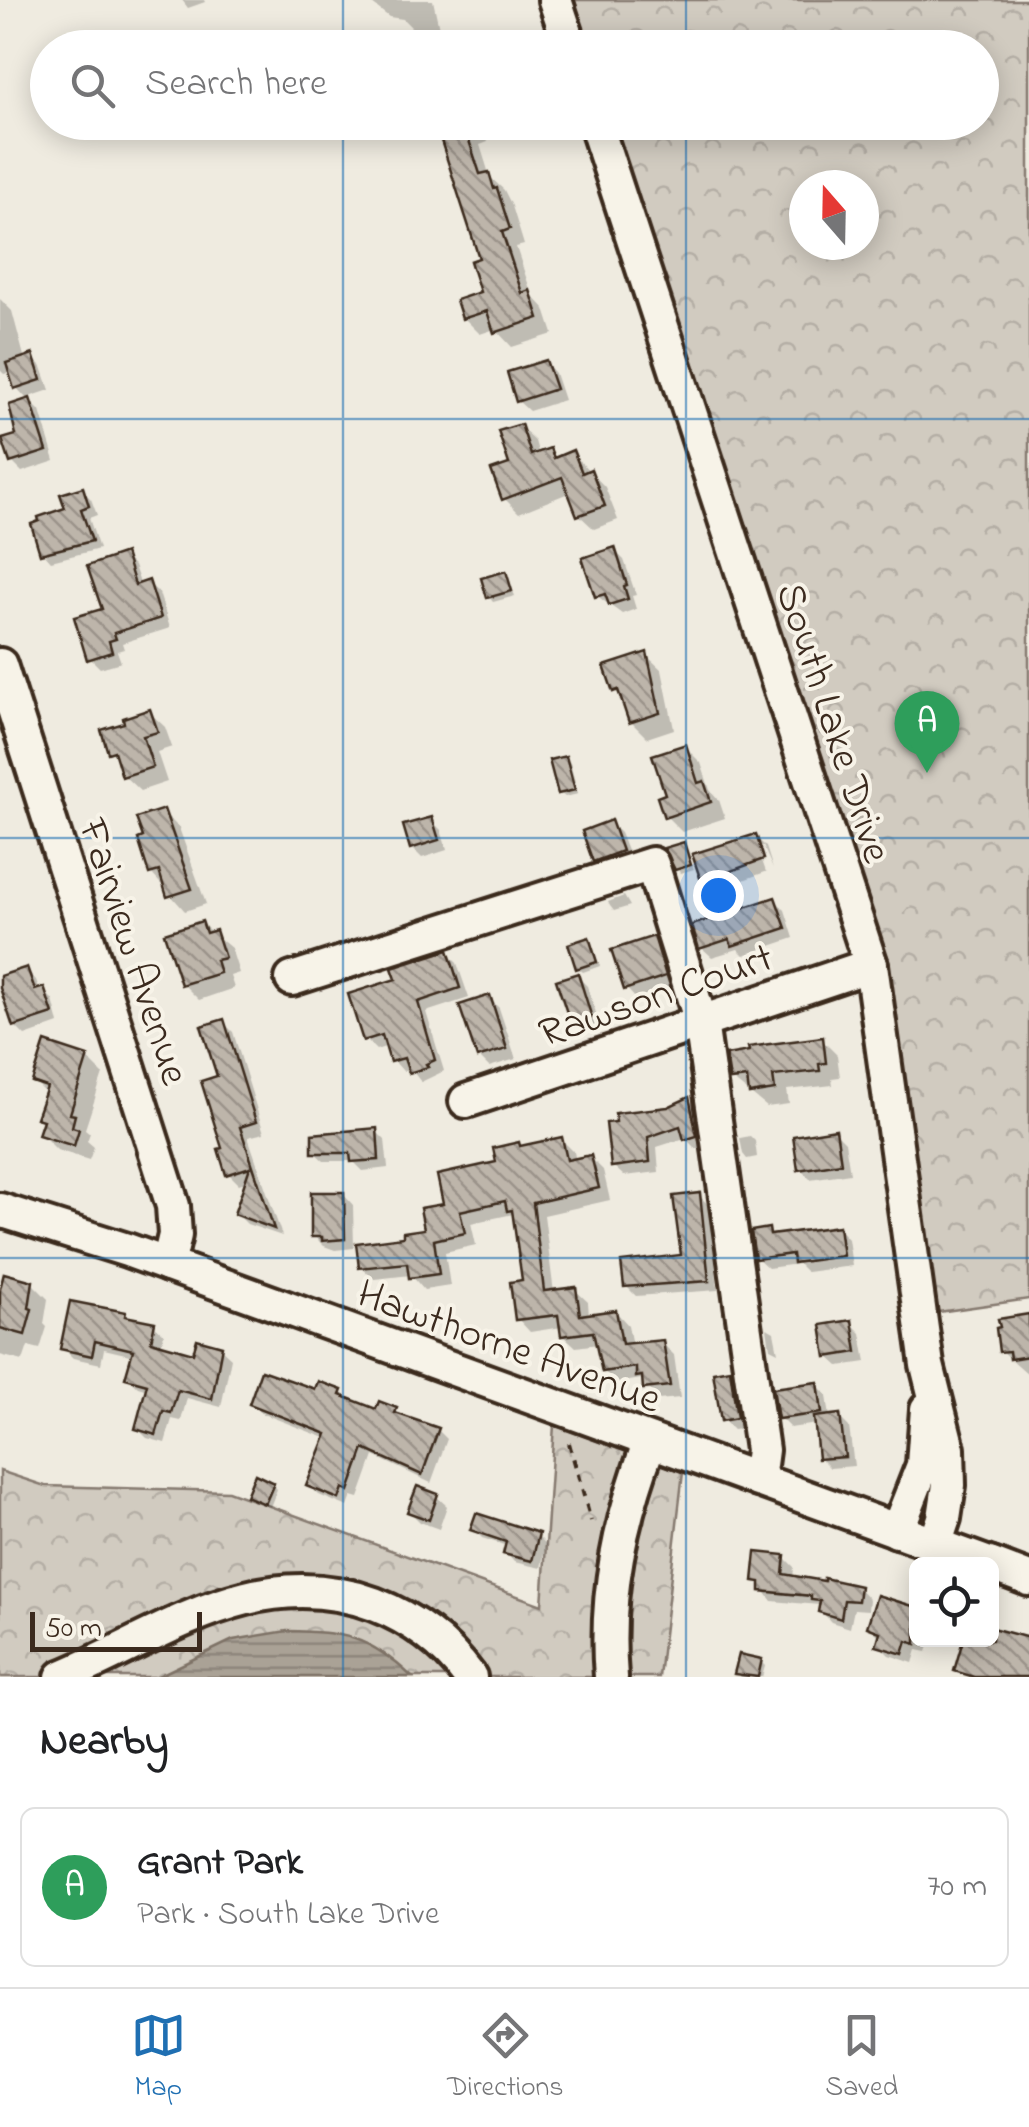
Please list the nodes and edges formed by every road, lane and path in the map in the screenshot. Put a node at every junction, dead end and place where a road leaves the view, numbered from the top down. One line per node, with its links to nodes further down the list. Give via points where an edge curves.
1 (555, 0): 2 (street)
2 (565, 30)
3 (601, 140): 5 (street, South Lake Drive)
4 (0, 665): 10 (street, Fairview Avenue, via 174,1206)
5 (871, 965): 7 (street, Rawson Court); 11 (street, South Lake Drive)
6 (292, 979): 7 (street, via 652,864)
7 (701, 1022): 8 (street, Rawson Court); 14 (street, via 762,1450)
8 (466, 1101)
9 (0, 1210): 10 (street, Hawthorne Avenue)
10 (168, 1264): 12 (street, Hawthorne Avenue)
11 (927, 1365): 16 (street, South Lake Drive, via 923,1465); 17 (street, South Lake Drive, via 948,1449 949,1486)
12 (650, 1440): 14 (street, Hawthorne Avenue); 23 (street, via 616,1552)
13 (568, 1443): 15 (path)
14 (758, 1480): 16 (street, Hawthorne Avenue)
15 (591, 1521)
16 (898, 1531): 17 (street, Hawthorne Avenue)
17 (935, 1545): 18 (street, Hawthorne Avenue)
18 (968, 1557)
19 (999, 1568): 20 (street, Hawthorne Avenue)
20 (1029, 1579)
21 (62, 1677): 22 (street, via 200,1612 303,1590 392,1611 443,1645)
22 (470, 1677)
23 (610, 1677)

